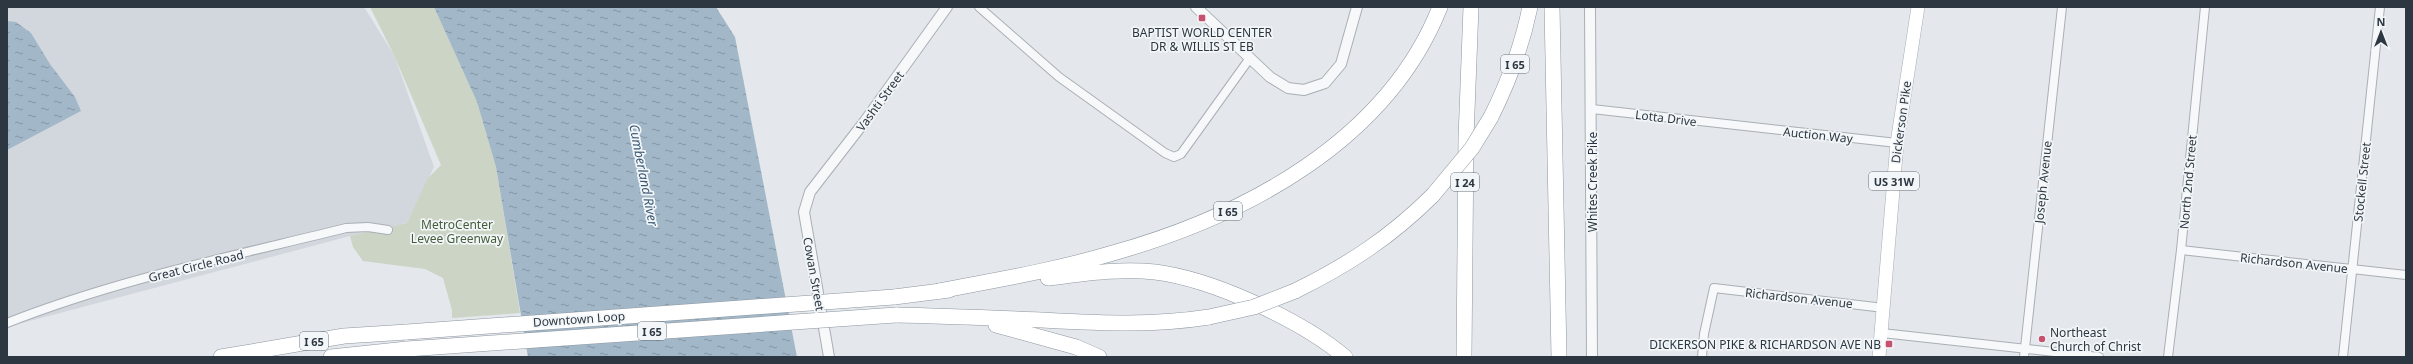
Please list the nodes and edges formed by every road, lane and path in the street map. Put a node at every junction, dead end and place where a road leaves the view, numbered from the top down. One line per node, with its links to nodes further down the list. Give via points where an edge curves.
1 (947, 7): 18 (street, Vashti Street)
2 (979, 7): 14 (street, via 1059,77 1174,157 1181,154)
3 (1357, 7): 14 (street, via 1341,64 1325,83 1304,90 1288,88 1270,77)
4 (1440, 7): 23 (highway, I 65, via 1431,29 1405,73 1367,116 1328,152 1283,181 1232,209 1179,231 1114,253 1044,271)
5 (1471, 7): 34 (highway, I 24, via 1466,138)
6 (1530, 7): 25 (highway, I 65, bridge, via 1512,72 1491,117 1472,148 1433,195 1406,222 1336,271 1254,307 1171,323 1115,324)
7 (1552, 7): 35 (highway)
8 (1590, 7): 15 (street, Whites Creek Pike)
9 (1918, 7): 17 (main road, Dickerson Pike / US 31W)
10 (2062, 7): 28 (street, Joseph Avenue)
11 (2205, 7): 20 (street, North 2nd Street)
12 (2380, 7): 21 (street, Stockell Street)
13 (1200, 9): 14 (street)
14 (1250, 58)
15 (1592, 109): 16 (street, Lotta Drive); 36 (street, Whites Creek Pike)
16 (1740, 126): 17 (street, Auction Way)
17 (1897, 143): 24 (main road, Dickerson Pike / US 31W)
18 (810, 192): 31 (street, Cowan Street, via 804,212)
19 (388, 230): 26 (street, Great Circle Road, via 368,227 346,228 178,269 75,299)
20 (2182, 250): 21 (street, Richardson Avenue); 41 (street, North 2nd Street)
21 (2352, 270): 22 (street, Richardson Avenue); 42 (street, Stockell Street)
22 (2406, 275)
23 (939, 291): 29 (highway, Downtown Loop / I 65, bridge, via 344,336); 33 (highway, via 1109,271 1155,272 1207,285 1279,314 1329,344)
24 (1884, 308): 27 (main road, Dickerson Pike / US 31W); 37 (street, Richardson Avenue, via 1714,288)
25 (956, 316): 30 (highway, Downtown Loop / I 65, bridge, via 896,315 407,349); 32 (highway, via 1024,332 1076,347)
26 (7, 323)
27 (1882, 333): 28 (street); 38 (main road, Dickerson Pike / US 31W)
28 (2024, 348): 39 (street, Joseph Avenue); 40 (street)
29 (221, 357)
30 (331, 357)
31 (829, 357)
32 (1099, 357)
33 (1345, 357)
34 (1464, 357)
35 (1559, 357)
36 (1592, 357)
37 (1702, 357)
38 (1879, 357)
39 (2024, 357)
40 (2099, 357)
41 (2168, 357)
42 (2344, 357)

